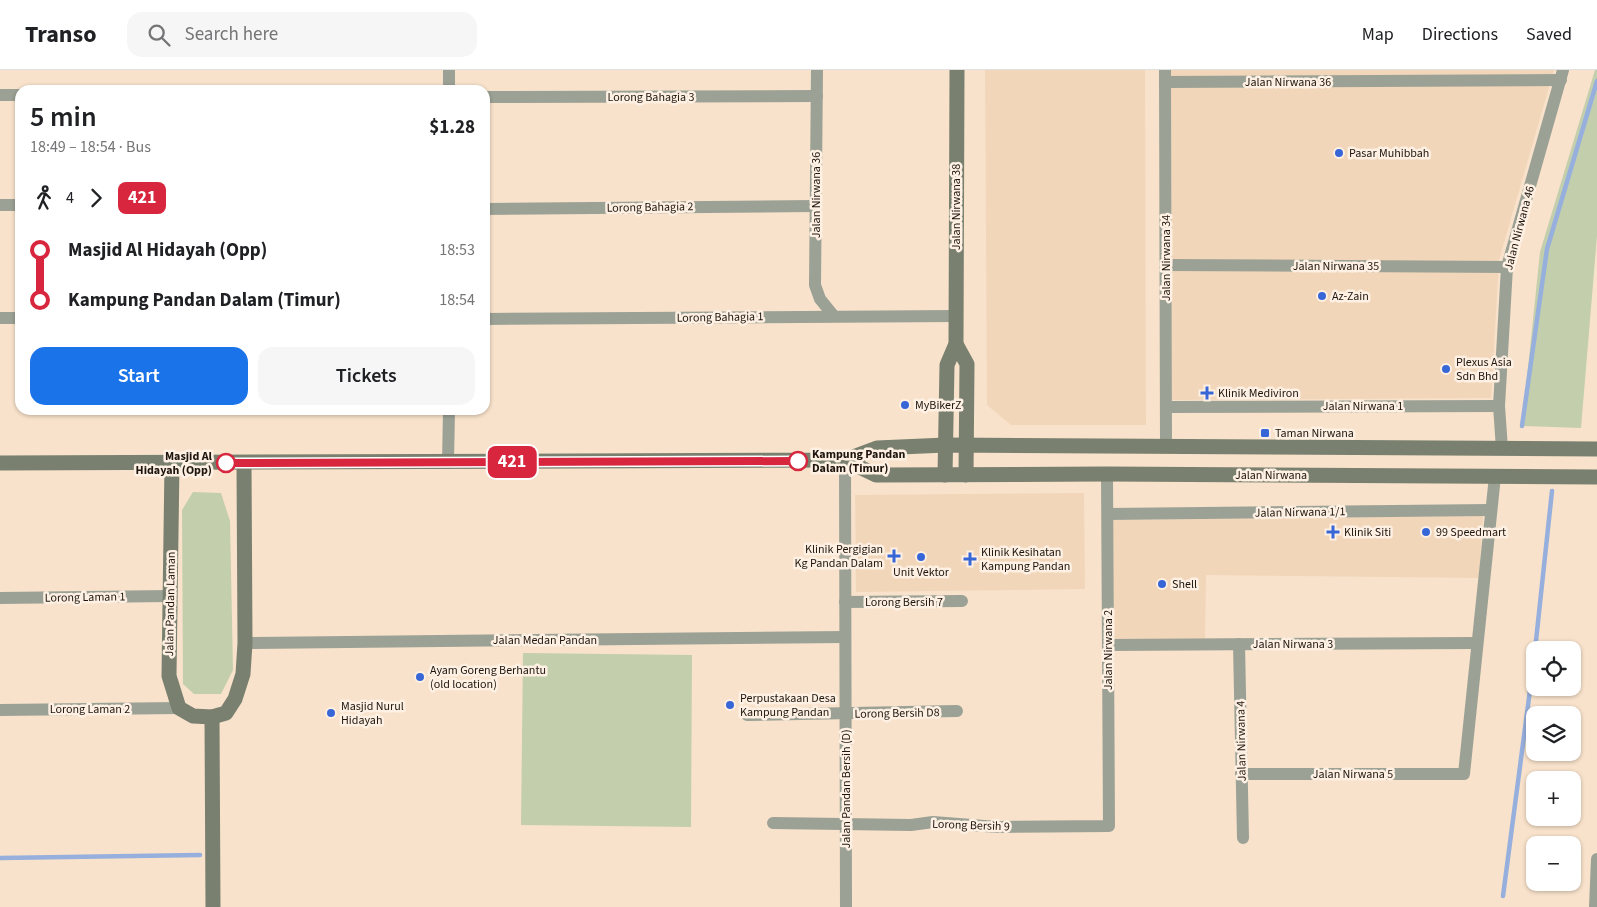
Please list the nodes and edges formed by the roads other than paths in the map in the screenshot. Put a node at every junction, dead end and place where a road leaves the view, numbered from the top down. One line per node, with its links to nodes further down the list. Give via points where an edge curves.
1 (449, 70): 6 (street)
2 (817, 70): 9 (street, Jalan Nirwana 36)
3 (957, 70): 18 (street, Jalan Nirwana 38)
4 (1562, 75): 5 (street, Jalan Nirwana 36); 16 (street, Jalan Nirwana 46)
5 (1165, 76): 15 (street, Jalan Nirwana 34)
6 (449, 85)
7 (0, 95): 8 (street)
8 (15, 95)
9 (816, 96): 10 (street, Lorong Bahagia 3); 13 (street, Jalan Nirwana 36)
10 (490, 97)
11 (0, 205): 12 (street)
12 (15, 205)
13 (816, 206): 14 (street, Lorong Bahagia 2); 17 (street, Jalan Nirwana 36, via 815,285 820,300)
14 (490, 209)
15 (1166, 265): 16 (street, Jalan Nirwana 35); 24 (street, Jalan Nirwana 34)
16 (1507, 267): 23 (street, Jalan Nirwana 46)
17 (833, 315): 18 (street, Lorong Bahagia 1); 21 (street, Lorong Bahagia 1)
18 (956, 316): 22 (street, Jalan Nirwana 38)
19 (0, 318): 20 (street)
20 (15, 318)
21 (490, 320)
22 (956, 344): 26 (street, Jalan Nirwana 38, via 967,364); 27 (street, Jalan Nirwana 38, via 947,365)
23 (1499, 406): 24 (street, Jalan Nirwana 1); 33 (street, Jalan Nirwana 46)
24 (1166, 407): 32 (street, Jalan Nirwana 34)
25 (449, 415): 39 (street)
26 (966, 419): 29 (street, Jalan Nirwana 38); 31 (street, via 972,432)
27 (946, 420): 28 (street, Jalan Nirwana 38); 30 (street, via 930,440)
28 (946, 445): 29 (street); 30 (street); 41 (street, Jalan Nirwana 38)
29 (966, 445): 31 (street); 42 (street, Jalan Nirwana 38)
30 (917, 446): 35 (street, via 877,448)
31 (990, 446): 32 (street)
32 (1166, 447): 33 (street)
33 (1502, 449): 34 (street)
34 (1597, 449)
35 (845, 460): 39 (street); 41 (street, Jalan Nirwana, via 876,475); 50 (street, Jalan Pandan Bersih (D))
36 (0, 463): 37 (street)
37 (172, 463): 38 (street); 47 (street, Jalan Pandan Laman)
38 (244, 463): 39 (street); 52 (street)
39 (448, 463)
40 (1107, 474): 42 (street, Jalan Nirwana); 43 (street, Jalan Nirwana); 46 (street, Jalan Nirwana 2)
41 (945, 475): 42 (street, Jalan Nirwana)
42 (966, 475)
43 (1495, 476): 44 (street, Jalan Nirwana); 45 (street)
44 (1597, 477)
45 (1491, 510): 46 (street, Jalan Nirwana 1/1); 54 (street)
46 (1108, 514): 55 (street, Jalan Nirwana 2)
47 (170, 596): 48 (street, Lorong Laman 1); 56 (street, Jalan Pandan Laman, via 169,676)
48 (0, 598)
49 (962, 601): 50 (street, Lorong Bersih 7)
50 (845, 602): 51 (street, Jalan Pandan Bersih (D))
51 (845, 637): 52 (street, Jalan Medan Pandan); 59 (street, Jalan Pandan Bersih (D))
52 (245, 643): 61 (street, via 243,674 234,700 226,713)
53 (1239, 644): 54 (street, Jalan Nirwana 3); 55 (street, Jalan Nirwana 3); 62 (street, Jalan Nirwana 4)
54 (1477, 644): 62 (street, Jalan Nirwana 5, via 1464,774)
55 (1108, 645): 65 (street, Jalan Nirwana 2)
56 (179, 708): 57 (street, Lorong Laman 2); 61 (street, via 193,716)
57 (0, 710)
58 (957, 711): 59 (street, Lorong Bersih D8)
59 (845, 714): 60 (street, Lorong Bersih D8); 64 (street, Jalan Pandan Bersih (D))
60 (747, 715)
61 (212, 717): 68 (street)
62 (1242, 774): 66 (street, Jalan Nirwana 4)
63 (773, 823): 64 (street, Lorong Bersih 9)
64 (846, 824): 65 (street, Lorong Bersih 9, via 933,822 997,827); 69 (street, Jalan Pandan Bersih (D))
65 (1109, 826)
66 (1243, 838)
67 (1597, 860): 70 (street)
68 (213, 907)
69 (846, 907)
70 (1596, 907)

